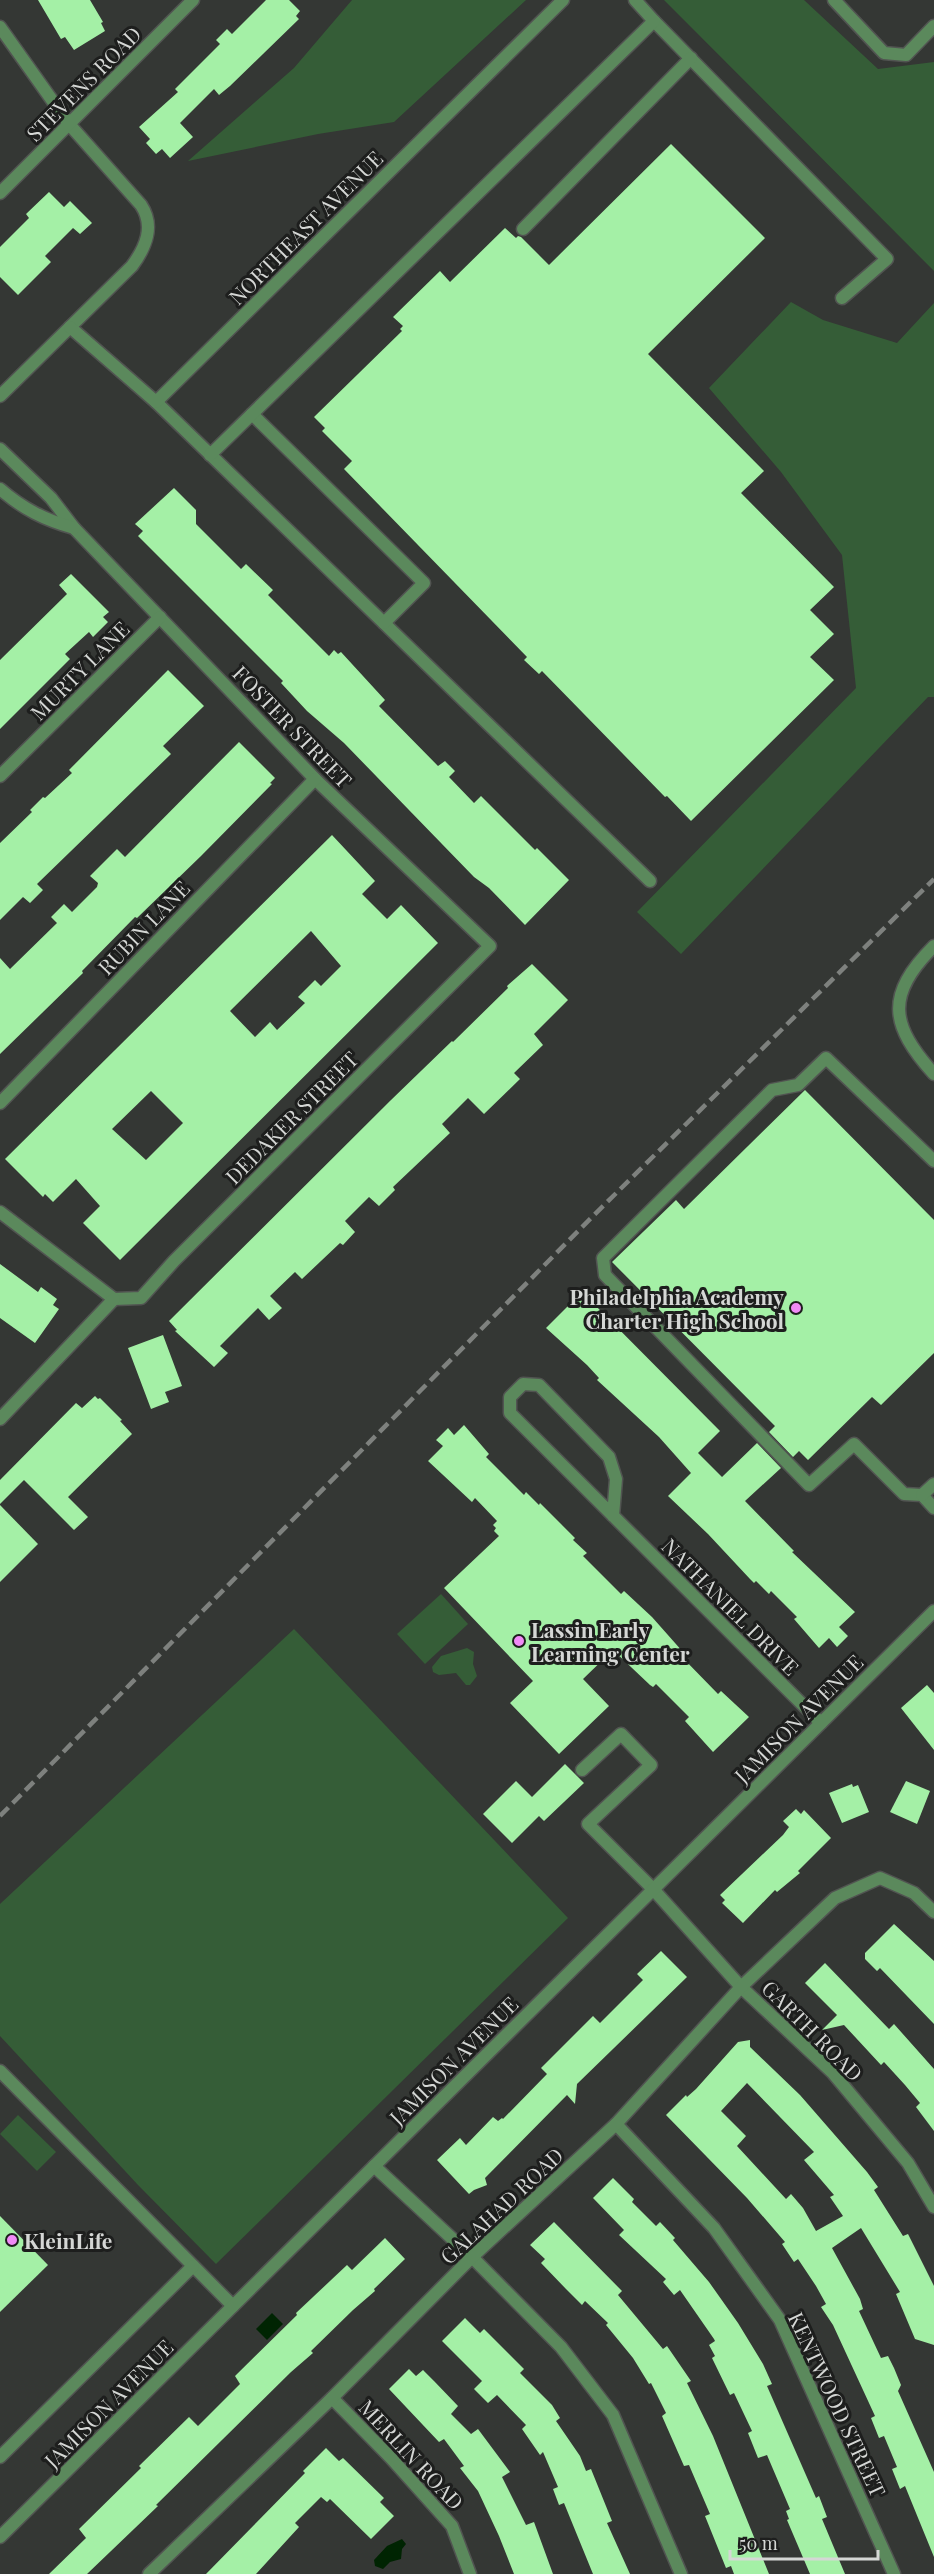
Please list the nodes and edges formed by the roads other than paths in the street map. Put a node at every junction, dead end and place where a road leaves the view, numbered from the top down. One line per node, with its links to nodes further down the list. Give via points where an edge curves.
1 (193, 0): 9 (street, STEVENS ROAD)
2 (563, 0): 15 (street, NORTHEAST AVENUE)
3 (635, 0): 5 (street)
4 (834, 0): 6 (street, via 884,52 906,56)
5 (654, 21): 8 (street); 16 (street)
6 (934, 26)
7 (0, 27): 9 (street)
8 (692, 58): 11 (street); 12 (street, via 887,259)
9 (69, 124): 10 (street, STEVENS ROAD); 13 (street, via 141,205 148,221 143,250 132,266)
10 (0, 192)
11 (523, 229)
12 (842, 298)
13 (70, 327): 14 (street); 15 (street)
14 (0, 396)
15 (156, 402): 18 (street)
16 (252, 414): 18 (street); 22 (street, via 424,584)
17 (0, 449): 20 (street, FOSTER STREET, via 51,498)
18 (210, 454): 22 (street)
19 (0, 489): 20 (street, FOSTER STREET, via 28,512)
20 (74, 528): 21 (street, FOSTER STREET)
21 (160, 617): 23 (street, MURTY LANE); 24 (street, FOSTER STREET)
22 (384, 623): 25 (street)
23 (0, 776)
24 (315, 779): 26 (street, FOSTER STREET); 29 (street, RUBIN LANE)
25 (650, 881)
26 (490, 946): 32 (street, DEDAKER STREET, via 141,1298)
27 (934, 946): 28 (street, via 919,960 905,983 897,1011 902,1030)
28 (934, 1074)
29 (0, 1103)
30 (934, 1161): 35 (street, via 826,1058 798,1085 772,1090 603,1258 605,1275 810,1485 854,1444 904,1494)
31 (0, 1212): 32 (street)
32 (114, 1299): 33 (street)
33 (0, 1419)
34 (934, 1484): 35 (street)
35 (922, 1495): 36 (street)
36 (934, 1508)
37 (613, 1516): 37 (street, NATHANIEL DRIVE, via 510,1413 510,1397 523,1384 539,1385 609,1457 616,1479); 39 (street, NATHANIEL DRIVE)
38 (934, 1611): 39 (street, JAMISON AVENUE)
39 (821, 1723): 41 (street, JAMISON AVENUE)
40 (582, 1770): 41 (street, GARTH ROAD, via 621,1734 651,1765 588,1824)
41 (654, 1889): 43 (street, GARTH ROAD); 46 (street, JAMISON AVENUE)
42 (934, 1912): 43 (street, GALAHAD ROAD, via 914,1893 880,1878 835,1898)
43 (741, 1987): 45 (street, GALAHAD ROAD); 47 (street, GARTH ROAD, via 832,2072 908,2163)
44 (0, 2071): 49 (street)
45 (615, 2124): 48 (street, GALAHAD ROAD); 57 (street, KENTWOOD STREET, via 714,2228 780,2320)
46 (374, 2166): 48 (street); 50 (street, JAMISON AVENUE)
47 (934, 2207)
48 (472, 2257): 51 (street, GALAHAD ROAD); 56 (street, via 561,2348 614,2415)
49 (193, 2266): 50 (street); 52 (street)
50 (233, 2306): 53 (street, JAMISON AVENUE)
51 (332, 2398): 54 (street, GALAHAD ROAD); 55 (street, MERLIN ROAD, via 452,2526)
52 (0, 2457)
53 (0, 2538)
54 (149, 2574)
55 (470, 2574)
56 (681, 2574)
57 (894, 2574)

